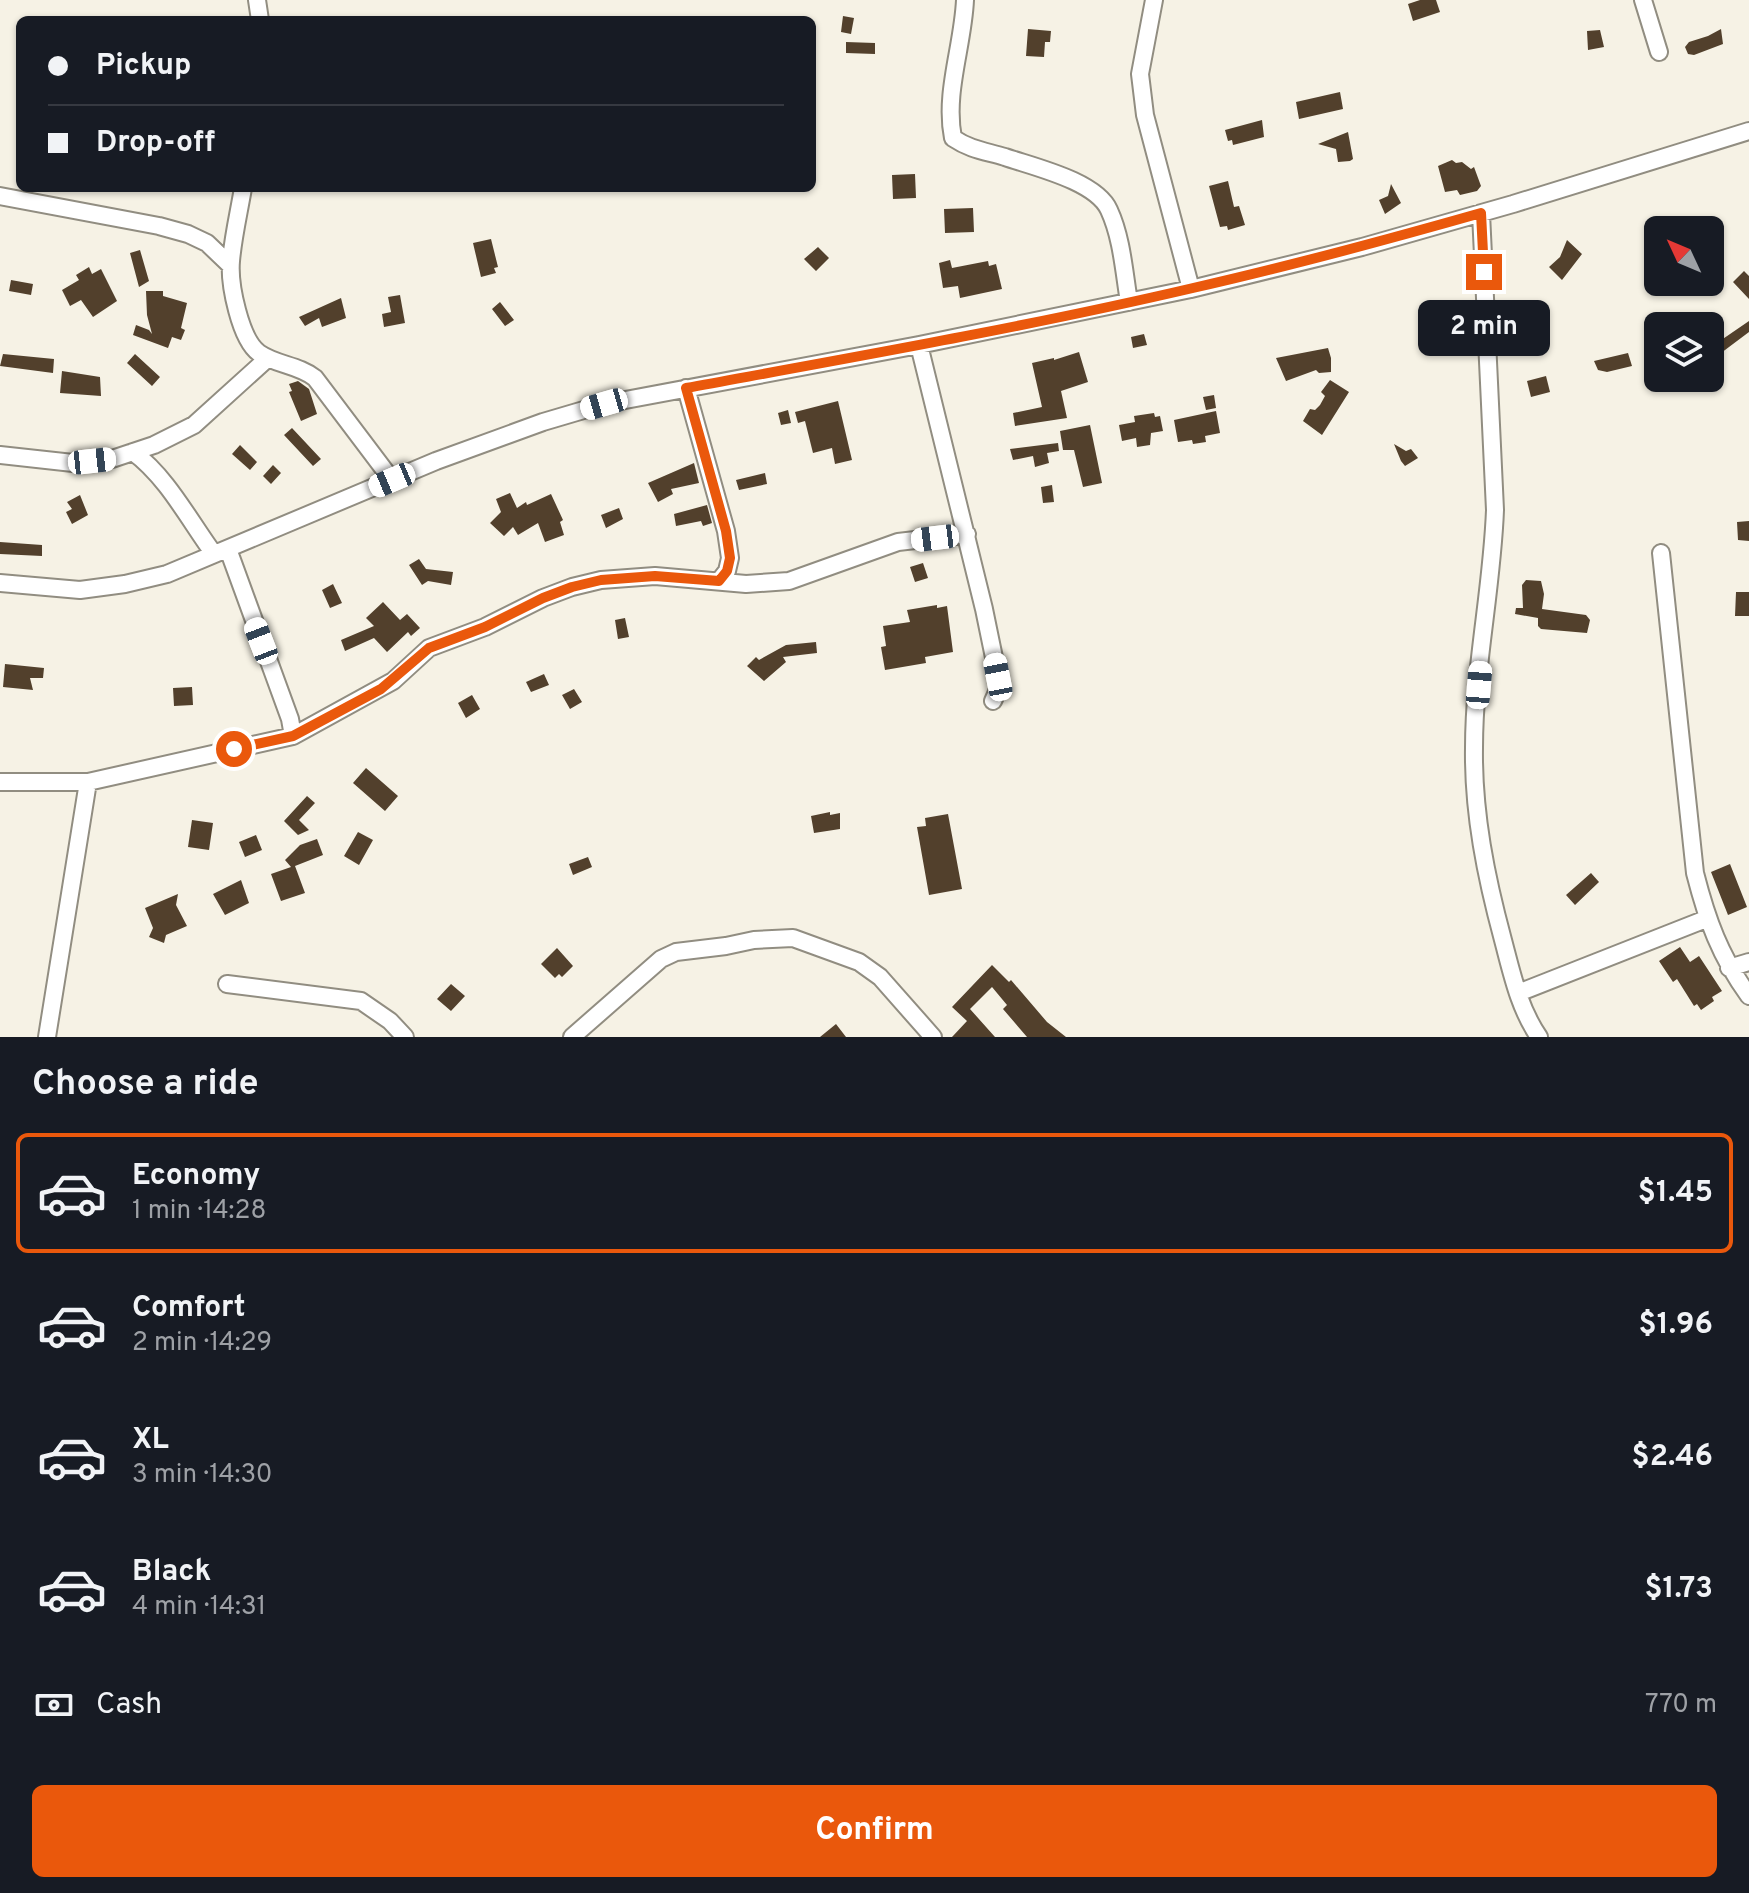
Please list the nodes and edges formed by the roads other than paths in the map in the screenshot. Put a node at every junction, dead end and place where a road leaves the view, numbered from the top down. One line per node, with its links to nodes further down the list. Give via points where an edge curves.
1 (965, 0): 11 (street, via 949,116 953,138 1090,189 1108,207)
2 (1643, 0): 4 (street)
3 (1156, 1): 10 (street, via 1140,74 1145,115)
4 (1659, 52)
5 (1749, 131): 8 (street)
6 (242, 192): 9 (street)
7 (0, 196): 9 (street, via 188,234 207,243)
8 (1481, 213): 10 (street); 31 (street, via 1495,510 1474,748 1480,843)
9 (230, 265): 13 (street, via 241,325 256,351)
10 (1191, 289): 11 (street)
11 (1129, 302): 12 (street)
12 (919, 345): 14 (street); 18 (street)
13 (268, 358): 15 (street, via 194,425); 17 (street, via 315,378)
14 (686, 388): 17 (street, via 543,422); 21 (street, via 726,531 730,558)
15 (133, 452): 16 (street, via 73,463); 19 (street)
16 (0, 455)
17 (392, 480): 19 (street)
18 (967, 534): 21 (street, via 898,542 789,581); 23 (street, via 998,677)
19 (221, 552): 22 (street, via 125,584 80,590); 24 (street)
20 (1661, 553): 27 (street, via 1695,873)
21 (719, 581): 24 (street, via 655,576 572,587 429,648 381,689)
22 (0, 583)
23 (993, 701)
24 (293, 736): 26 (street)
25 (0, 782): 26 (street)
26 (88, 782): 33 (street)
27 (1706, 919): 29 (street); 31 (street)
28 (1749, 962): 29 (street)
29 (1729, 968): 32 (street)
30 (227, 984): 34 (street, via 361,1001)
31 (1518, 993): 37 (street)
32 (1749, 996)
33 (47, 1037)
34 (405, 1037)
35 (572, 1037): 36 (street, via 661,959 676,952 793,938 859,962 880,977)
36 (933, 1037)
37 (1539, 1037)

